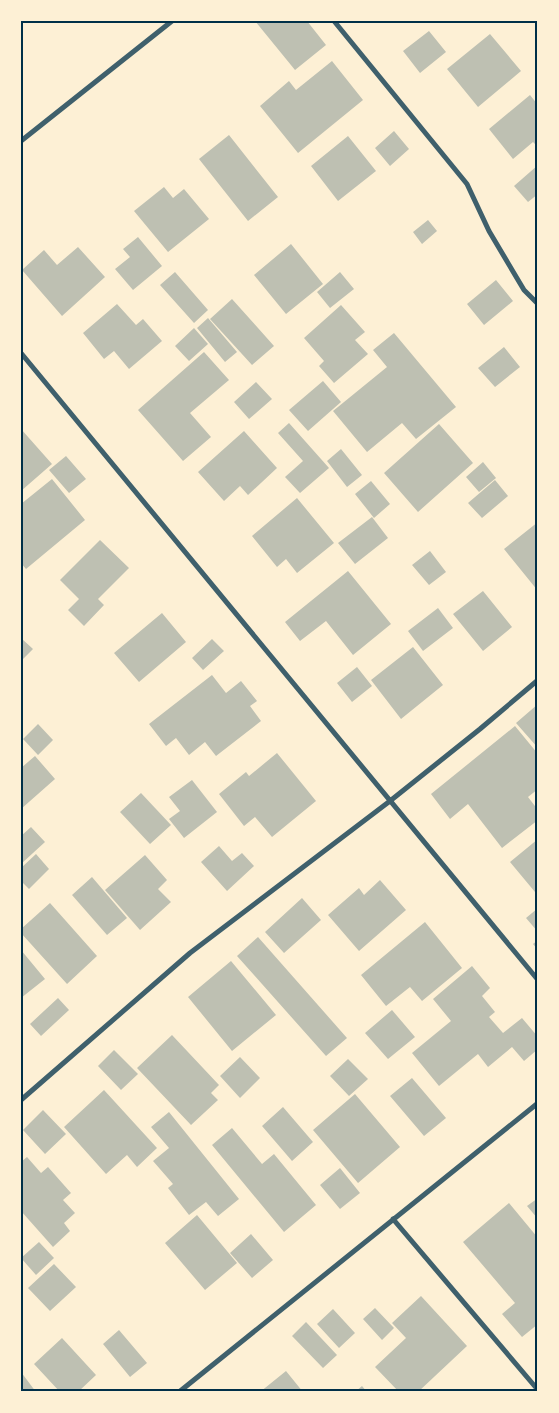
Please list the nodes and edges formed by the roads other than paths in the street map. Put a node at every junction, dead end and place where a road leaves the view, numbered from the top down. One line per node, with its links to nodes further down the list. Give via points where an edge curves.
1 (172, 21): 3 (street)
2 (334, 21): 4 (street, via 467,184 524,290)
3 (21, 140)
4 (538, 304)
5 (21, 353): 7 (street)
6 (538, 680): 7 (street)
7 (390, 801): 8 (street); 9 (street, via 190,953)
8 (538, 980)
9 (21, 1100)
10 (538, 1103): 11 (street)
11 (393, 1218): 12 (street); 13 (street)
12 (538, 1390)
13 (182, 1391)

